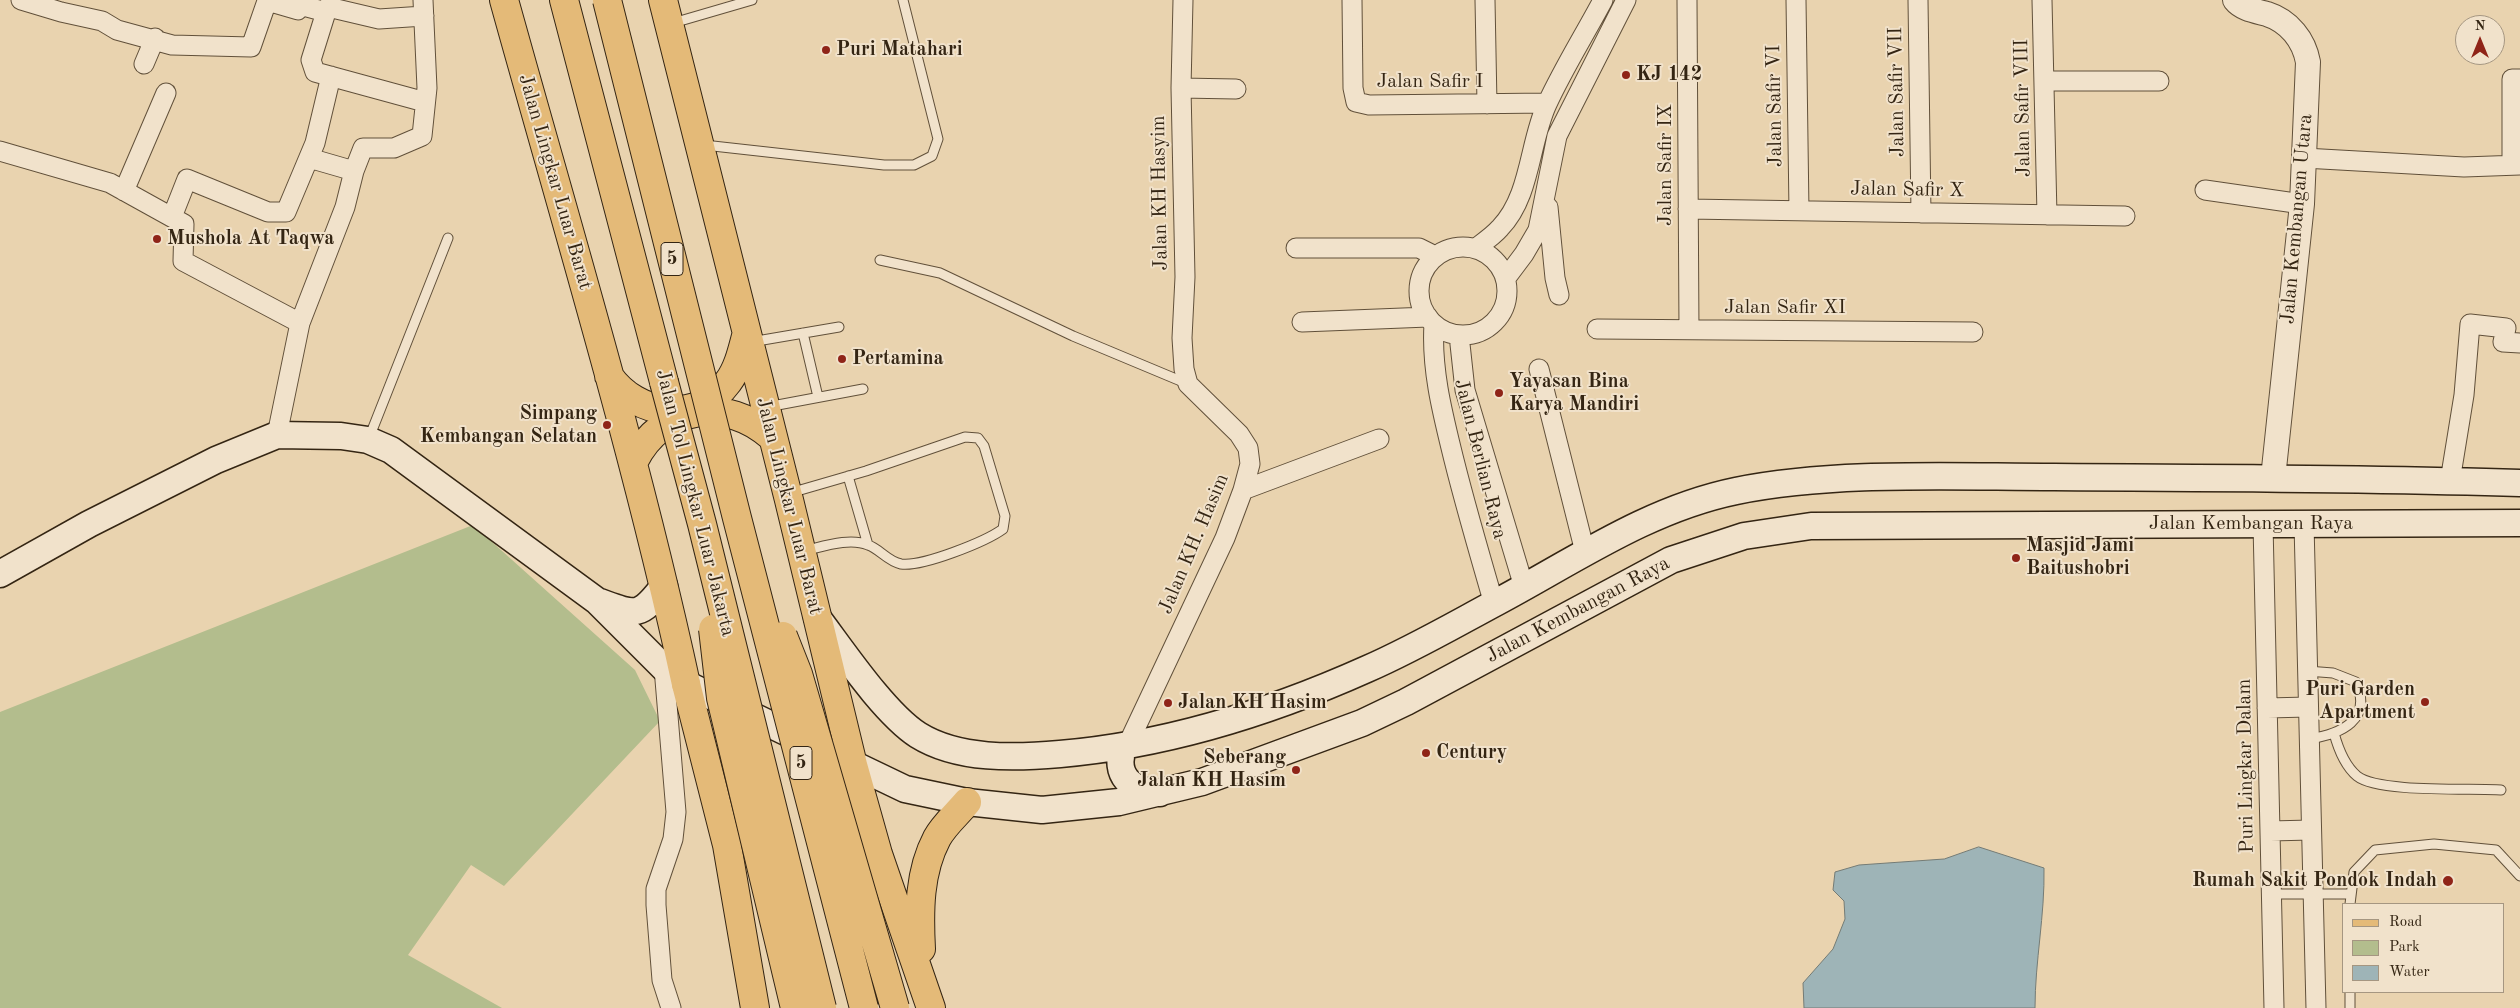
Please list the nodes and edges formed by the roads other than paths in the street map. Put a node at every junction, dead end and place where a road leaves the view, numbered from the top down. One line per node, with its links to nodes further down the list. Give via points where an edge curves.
1 (21, 0): 20 (street, via 102,21 117,30)
2 (504, 0): 67 (main road, Jalan Lingkar Luar Barat)
3 (564, 0): 86 (main road, Jalan Tol Lingkar Luar Jakarta / 5, bridge)
4 (607, 0): 84 (main road, Jalan Tol Lingkar Luar Jakarta / 5, bridge)
5 (752, 0): 19 (lane)
6 (903, 0): 32 (lane, via 938,139 932,156 914,165 884,165)
7 (1183, 0): 26 (street, Jalan KH Hasyim)
8 (1352, 0): 30 (street, Jalan Safir I, via 1356,102 1369,105)
9 (1485, 0): 30 (street)
10 (1603, 0): 31 (street)
11 (1626, 0): 38 (street, via 1557,136)
12 (1687, 0): 42 (street, Jalan Safir IX)
13 (1796, 0): 43 (street, Jalan Safir VI)
14 (1918, 0): 44 (street, Jalan Safir VII)
15 (2042, 0): 24 (street, Jalan Safir VIII)
16 (2235, 0): 35 (street, Jalan Kembangan Utara, via 2282,21 2300,38 2305,49 2308,89)
17 (424, 8): 18 (street, via 380,19 328,7); 29 (street)
18 (326, 12): 20 (street, via 300,5 298,10 267,2 251,47 172,45); 22 (street, via 311,60 315,72)
19 (666, 12): 32 (main road, Jalan Lingkar Luar Barat)
20 (155, 38): 21 (street)
21 (144, 64)
22 (332, 76): 29 (street); 34 (street)
23 (2520, 79): 36 (street, via 2512,79)
24 (2045, 81): 25 (street); 45 (street, Jalan Safir VIII)
25 (2159, 81)
26 (1181, 88): 27 (street); 68 (street, Jalan KH Hasyim, via 1185,277 1182,354)
27 (1236, 89)
28 (166, 93): 40 (street)
29 (425, 102): 37 (street, via 422,136 394,148 363,148)
30 (1487, 104): 31 (street, Jalan Safir I)
31 (1547, 104): 50 (street, via 1515,206 1500,228)
32 (699, 144): 64 (main road, Jalan Lingkar Luar Barat)
33 (0, 151): 40 (street, via 110,183)
34 (309, 158): 37 (street); 47 (street, via 286,212 268,212 187,179)
35 (2304, 158): 36 (street, via 2464,167); 41 (street, Jalan Kembangan Utara)
36 (2516, 165)
37 (354, 171): 57 (street, via 345,207)
38 (1547, 189): 53 (street, via 1538,230); 54 (street)
39 (2205, 190): 41 (street)
40 (124, 191): 47 (street)
41 (2302, 204): 78 (street, Jalan Kembangan Utara)
42 (1688, 209): 43 (street, Jalan Safir X); 60 (street, Jalan Safir IX)
43 (1799, 211): 44 (street, Jalan Safir X)
44 (1921, 213): 45 (street, Jalan Safir X)
45 (2047, 215): 46 (street, Jalan Safir X)
46 (2125, 216)
47 (172, 217): 57 (street, via 184,224 183,262)
48 (448, 238): 75 (lane)
49 (1296, 248): 51 (street, via 1419,248)
50 (1476, 248): 51 (street, via 1455,248); 53 (street, via 1495,260)
51 (1435, 256): 55 (street, via 1422,274 1419,285 1422,308)
52 (880, 260): 68 (lane, via 940,273 1073,336)
53 (1506, 278): 63 (street, via 1508,295 1503,312 1492,325 1476,333)
54 (1559, 295)
55 (1431, 321): 56 (street); 63 (street); 96 (street, Jalan Berlian Raya, via 1437,383 1467,512)
56 (1302, 322)
57 (300, 323): 72 (street)
58 (839, 327): 62 (lane)
59 (1596, 329): 60 (street, Jalan Safir XI)
60 (1689, 329): 61 (street, Jalan Safir XI)
61 (1973, 332)
62 (803, 333): 64 (lane); 70 (lane)
63 (1459, 335): 94 (street, Jalan Berlian Raya, via 1465,390)
64 (747, 339): 67 (main road, via 728,382 719,393 694,407 680,410 652,408 627,396); 71 (main road, Jalan Lingkar Luar Barat)
65 (2520, 343): 79 (street, via 2503,342 2506,328 2470,324)
66 (1539, 369): 91 (street)
67 (608, 374): 73 (main road, Jalan Lingkar Luar Barat)
68 (1188, 384): 82 (street, Jalan KH. Hasim, via 1239,434 1248,448 1250,464)
69 (863, 389): 70 (lane)
70 (818, 397): 71 (lane)
71 (765, 407): 76 (main road, Jalan Lingkar Luar Barat)
72 (277, 435): 75 (main road, via 341,436); 92 (main road, via 199,468)
73 (624, 435): 76 (main road, via 634,461 648,440 682,416 725,412 761,427); 81 (main road, Jalan Lingkar Luar Barat)
74 (1379, 439): 82 (street)
75 (368, 440): 95 (main road, via 391,450)
76 (775, 447): 81 (main road, via 748,430 730,426 684,432 649,460); 83 (main road, Jalan Lingkar Luar Barat)
77 (848, 476): 83 (lane); 89 (lane); 89 (lane, via 965,436 978,438 984,446 1005,516 1003,529 991,537 920,563 901,564 882,556)
78 (2272, 478): 79 (main road); 91 (main road, via 1980,477 1806,481 1734,491 1687,505 1644,521)
79 (2457, 481): 80 (main road); 85 (main road, via 2515,491 2519,496)
80 (2520, 483)
81 (637, 484): 93 (main road, Jalan Lingkar Luar Barat)
82 (1243, 490): 107 (street, Jalan KH. Hasim, via 1225,538)
83 (786, 494): 90 (main road, Jalan Lingkar Luar Barat)
84 (737, 518): 125 (main road, Jalan Tol Lingkar Luar Jakarta / 5, bridge); 126 (main road, bridge, via 798,674)
85 (2519, 523): 88 (main road, Jalan Kembangan Raya)
86 (702, 524): 123 (main road, bridge, via 721,698); 124 (main road, Jalan Tol Lingkar Luar Jakarta / 5, bridge)
87 (2262, 524): 88 (main road, Jalan Kembangan Raya); 102 (street, Puri Lingkar Dalam); 110 (main road, Jalan Kembangan Raya, via 1811,526 1744,536 1671,560 1362,723 1202,782)
88 (2304, 524): 99 (street)
89 (868, 545): 90 (lane, via 851,542)
90 (800, 552): 97 (main road, Jalan Lingkar Luar Barat)
91 (1585, 552): 94 (main road)
92 (0, 574)
93 (664, 586): 95 (main road, via 648,607 636,612); 100 (main road, Jalan Lingkar Luar Barat)
94 (1524, 588): 96 (main road)
95 (596, 601): 98 (main road, Jalan Kembangan Raya)
96 (1494, 604): 107 (main road, via 1369,669 1285,703)
97 (816, 617): 103 (main road, Jalan Lingkar Luar Barat); 107 (main road, via 898,717 918,735 954,750 1001,756 1044,756)
98 (664, 668): 100 (main road, Jalan Kembangan Raya); 121 (street, via 676,812 673,839 656,889 656,905 662,980)
99 (2307, 672): 101 (street); 104 (lane, via 2333,673 2356,682 2360,691 2359,714)
100 (686, 684): 106 (main road, Jalan Kembangan Raya); 122 (main road, Jalan Lingkar Luar Barat, via 727,845)
101 (2308, 706): 102 (street); 105 (street)
102 (2267, 708): 113 (street, Puri Lingkar Dalam)
103 (839, 710): 106 (main road, via 826,734); 108 (main road, Jalan Lingkar Luar Barat)
104 (2334, 733): 105 (lane); 109 (lane, via 2340,753 2358,776 2374,782 2401,788)
105 (2309, 739): 112 (street)
106 (807, 743): 108 (main road, Jalan Kembangan Raya)
107 (1126, 746): 110 (main road, via 1120,756 1120,770 1130,784)
108 (852, 765): 111 (main road, Jalan Kembangan Raya, via 905,789); 119 (main road, Jalan Lingkar Luar Barat, via 878,854)
109 (2501, 790)
110 (1161, 793): 111 (main road, Jalan Kembangan Raya, via 1119,802 1042,810)
111 (967, 802): 119 (main road, via 938,838 926,865 919,909)
112 (2311, 830): 113 (street); 116 (street)
113 (2270, 831): 115 (street, Puri Lingkar Dalam)
114 (2520, 876): 117 (lane, via 2496,850 2414,845 2375,850 2354,872)
115 (2271, 894): 116 (lane); 128 (street, Puri Lingkar Dalam)
116 (2313, 894): 117 (lane); 129 (street)
117 (2350, 894): 118 (lane)
118 (2350, 903)
119 (922, 978): 127 (main road, Jalan Lingkar Luar Barat)
120 (2350, 993): 130 (lane)
121 (671, 1008)
122 (755, 1008)
123 (795, 1008)
124 (822, 1008)
125 (864, 1008)
126 (895, 1008)
127 (932, 1008)
128 (2274, 1008)
129 (2316, 1008)
130 (2350, 1008)

